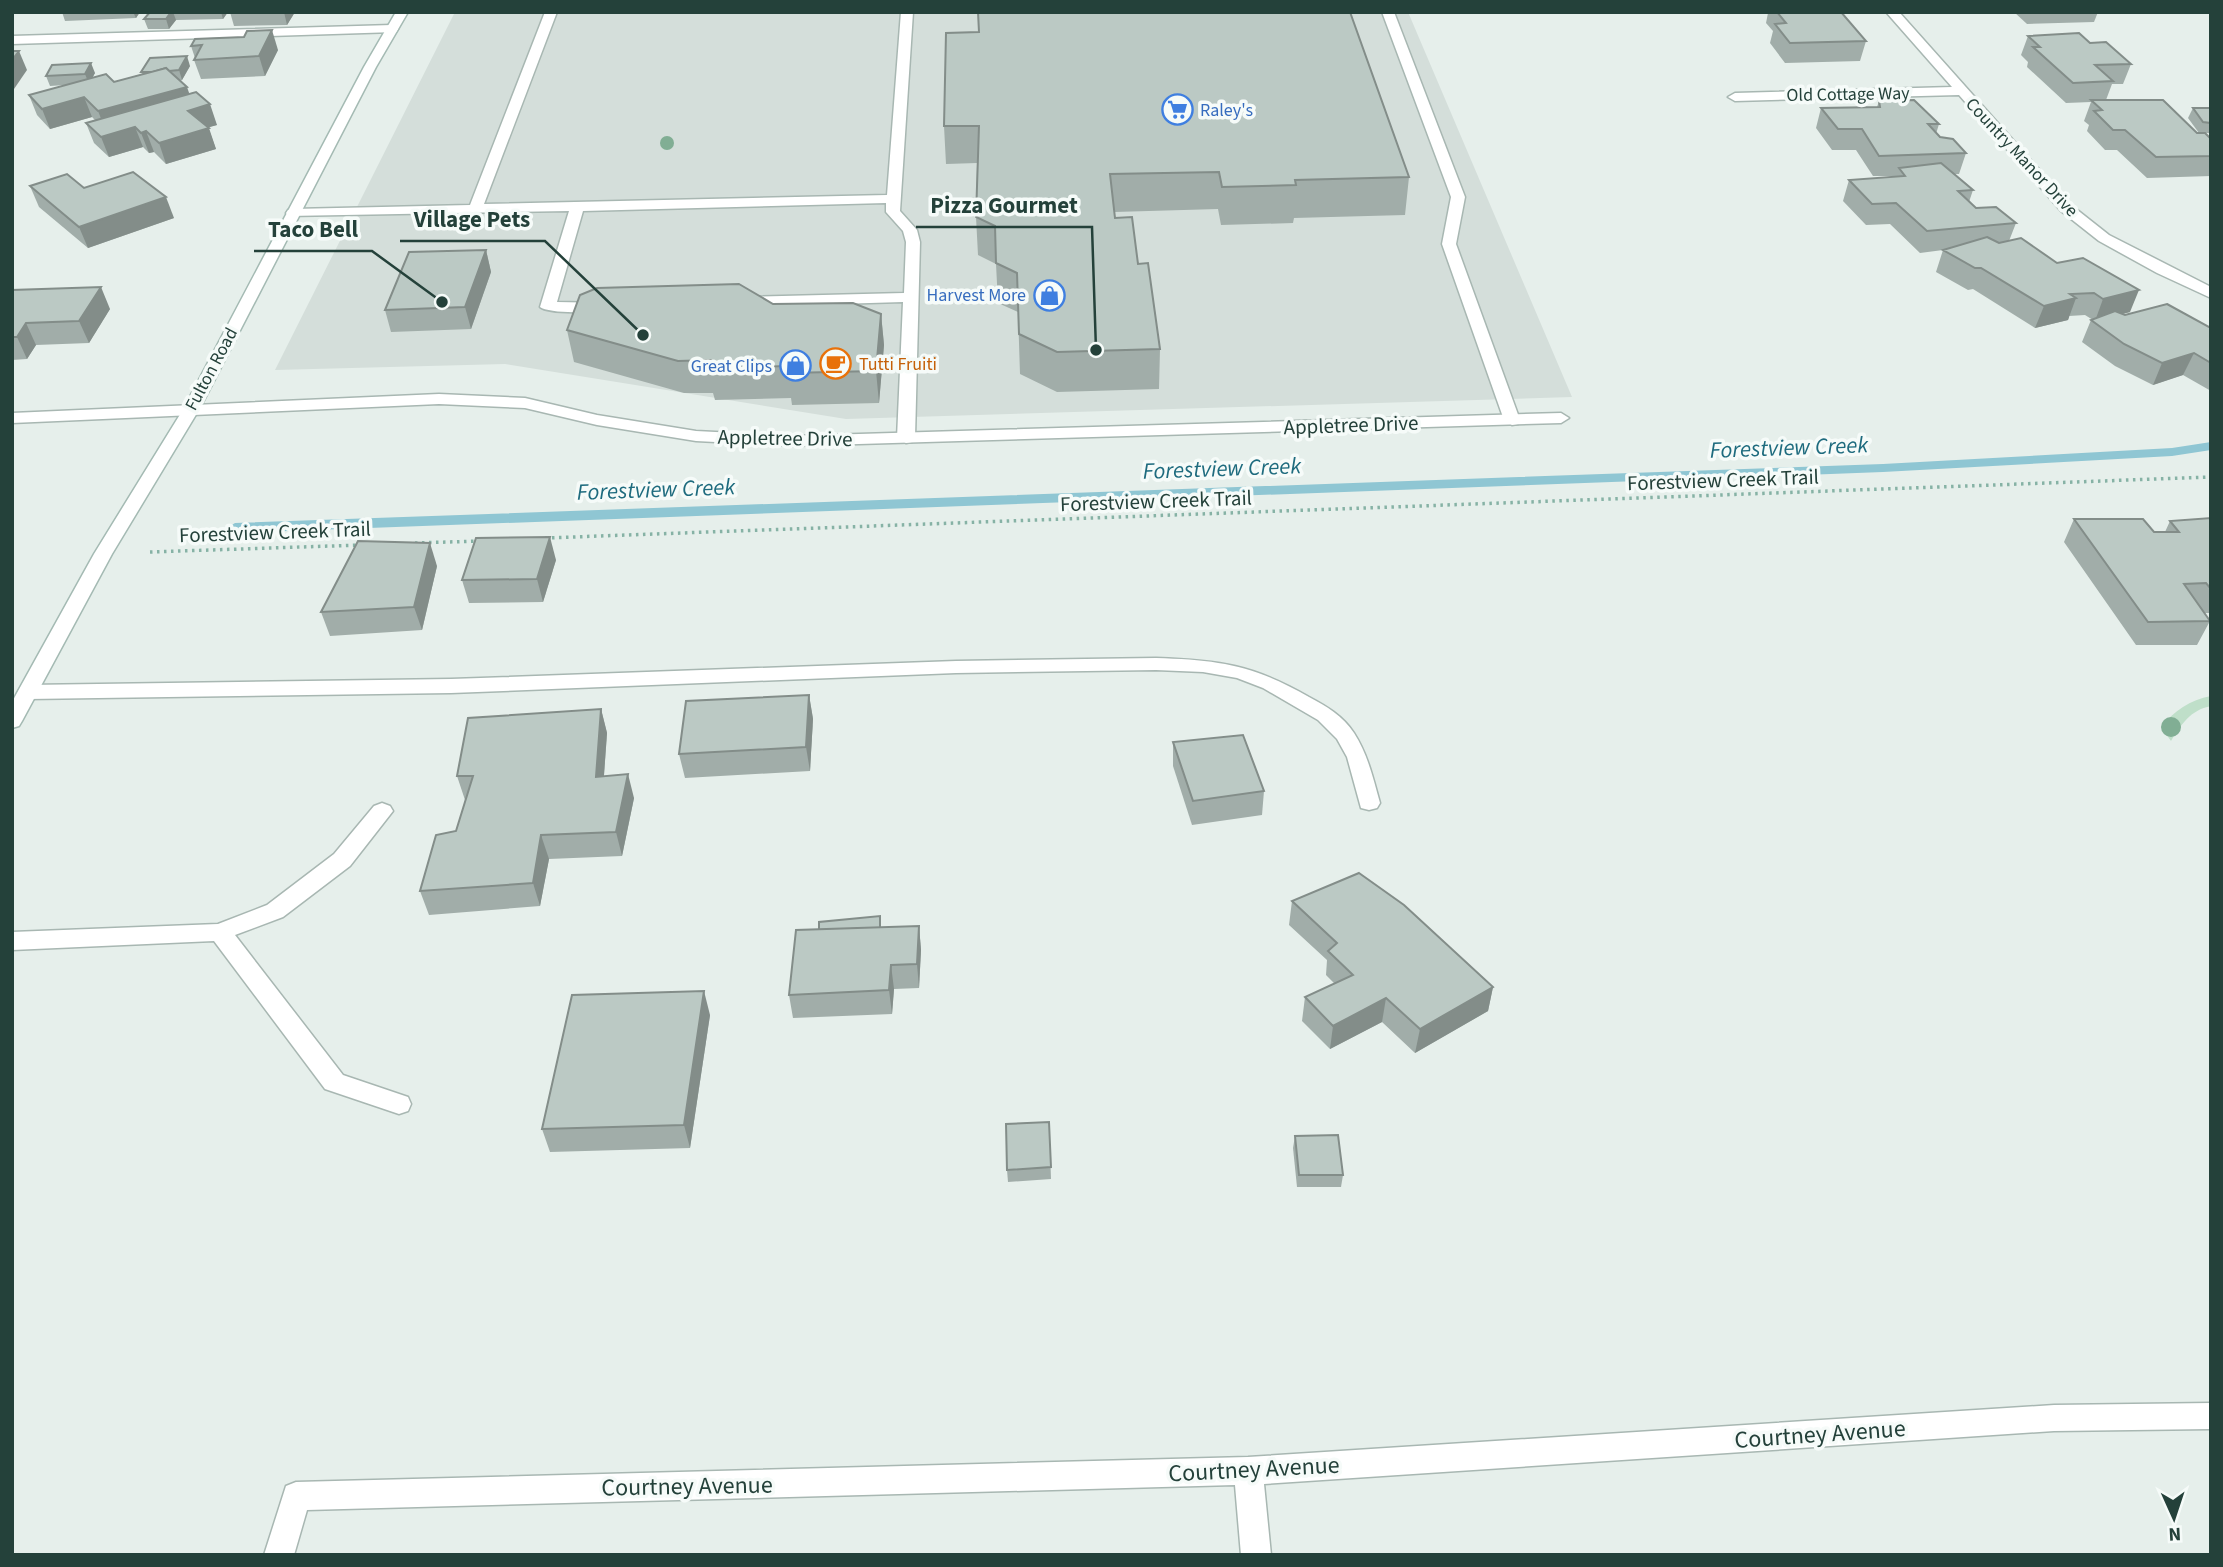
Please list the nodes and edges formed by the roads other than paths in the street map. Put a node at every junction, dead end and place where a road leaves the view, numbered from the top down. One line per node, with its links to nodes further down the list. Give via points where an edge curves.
1 (402, 12): 6 (street, Fulton Road)
2 (551, 12): 12 (street)
3 (907, 12): 10 (street)
4 (1388, 12): 21 (street, via 1458,197 1448,244)
5 (1892, 12): 8 (street, Country Manor Drive)
6 (391, 29): 7 (street); 13 (street, Fulton Road)
7 (12, 40)
8 (1960, 91): 9 (street, Old Cottage Way); 14 (street, Country Manor Drive, via 2083,223)
9 (1735, 97)
10 (894, 199): 11 (street); 15 (street, via 893,212 910,230 913,242)
11 (577, 207): 12 (street); 17 (street, via 548,307)
12 (475, 209): 13 (street)
13 (293, 213): 18 (street, Fulton Road)
14 (2211, 293)
15 (909, 297): 16 (street); 22 (street)
16 (728, 302)
17 (617, 305)
18 (192, 408): 19 (street, Appletree Drive); 22 (street, Appletree Drive, via 439,399 525,402 597,420 696,436 792,441); 23 (street, Fulton Road, via 103,554)
19 (12, 418)
20 (1561, 418): 21 (street, Appletree Drive)
21 (1512, 420): 22 (street, Appletree Drive)
22 (906, 438)
23 (28, 692): 24 (street, Fulton Road); 25 (street, via 451,686 969,667 1203,666 1270,683 1325,715 1345,735 1357,757)
24 (12, 721)
25 (1369, 803)
26 (382, 811): 27 (street, via 342,860 275,911)
27 (220, 932): 28 (street); 29 (street, via 334,1082)
28 (12, 941)
29 (399, 1104)
30 (2211, 1416): 31 (street, Courtney Avenue, via 2054,1418)
31 (1248, 1471): 32 (street, Courtney Avenue, via 296,1496); 33 (street)
32 (279, 1555)
33 (1256, 1555)

